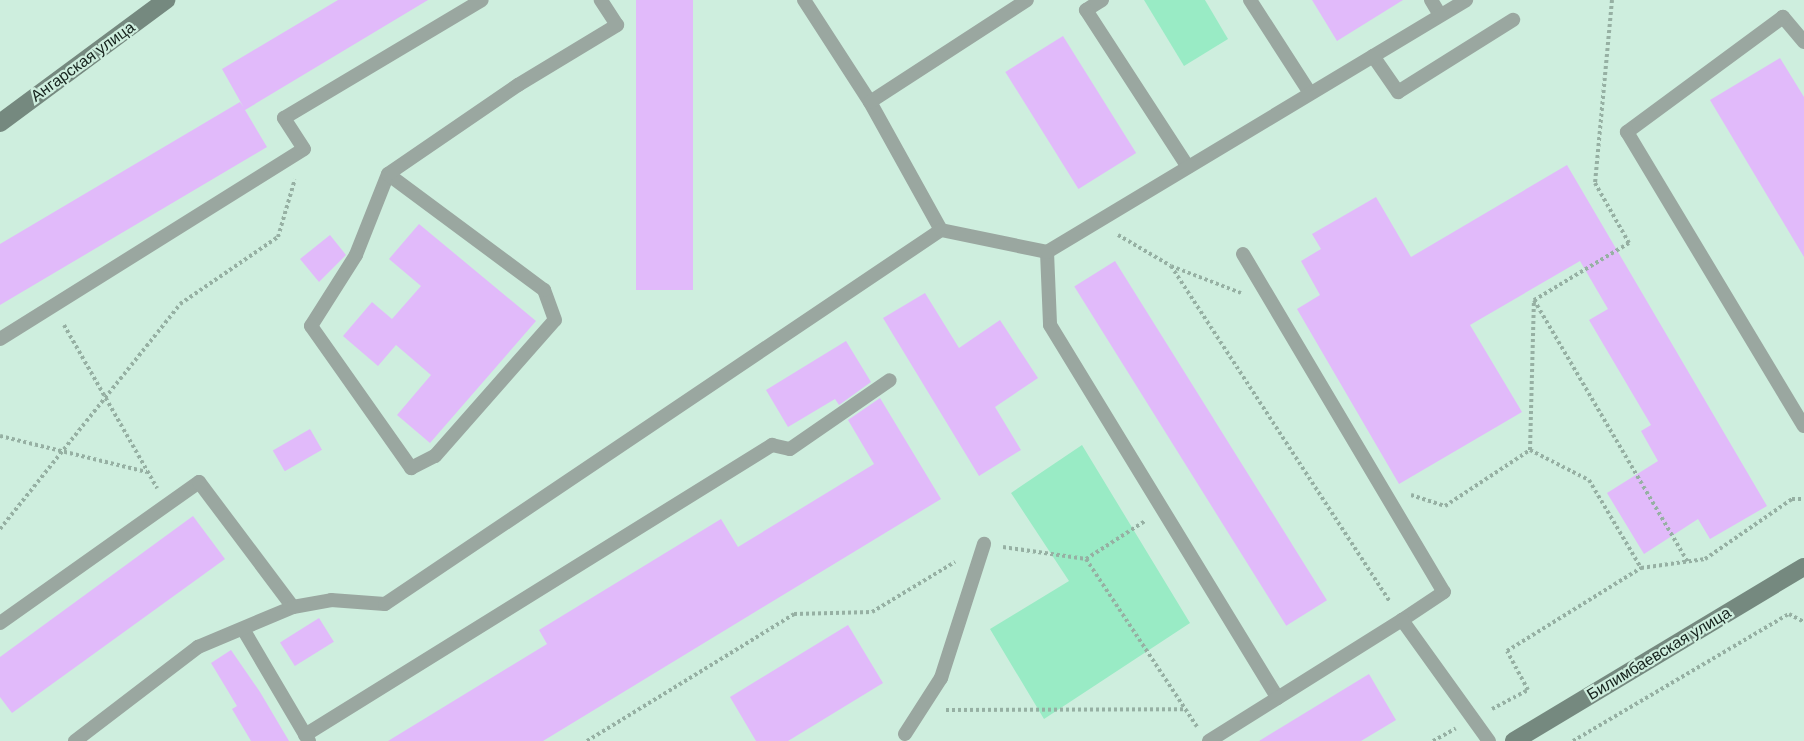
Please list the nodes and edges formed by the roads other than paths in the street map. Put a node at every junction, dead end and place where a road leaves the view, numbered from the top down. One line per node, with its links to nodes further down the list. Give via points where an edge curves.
1 (166, 0): 16 (main road, Ангарская улица)
2 (482, 0): 22 (lane, via 284,118 304,150)
3 (601, 0): 18 (lane, via 617,25 518,85)
4 (804, 0): 15 (lane)
5 (1027, 0): 15 (lane)
6 (1102, 0): 17 (lane, via 1086,10)
7 (1250, 0): 14 (lane)
8 (1431, 0): 10 (lane)
9 (1466, 0): 10 (lane)
10 (1440, 15): 13 (lane)
11 (1513, 20): 13 (lane, via 1398,92)
12 (1804, 42): 24 (lane, via 1783,17 1627,132)
13 (1373, 56): 14 (lane)
14 (1310, 93): 17 (lane)
15 (870, 102): 19 (lane)
16 (0, 123)
17 (1188, 167): 20 (lane)
18 (388, 174): 18 (lane, via 544,290 555,320 435,456 411,468 311,326 356,255)
19 (941, 230): 20 (lane); 27 (lane, via 385,604 331,600)
20 (1047, 252): 31 (lane, via 1050,325)
21 (1243, 254): 28 (lane, via 1444,592)
22 (0, 339)
23 (890, 380): 33 (lane, via 790,449 772,445)
24 (1804, 426)
25 (984, 544): 34 (lane, via 940,678)
26 (1804, 567): 37 (main road, Билимбаевская улица)
27 (293, 607): 29 (lane, via 199,482); 30 (lane)
28 (1402, 620): 31 (lane); 36 (lane)
29 (0, 622)
30 (243, 629): 33 (lane); 35 (lane, via 198,647)
31 (1278, 698): 32 (lane)
32 (1205, 737)
33 (307, 738)
34 (903, 739)
35 (75, 741)
36 (1490, 741)
37 (1514, 741)

